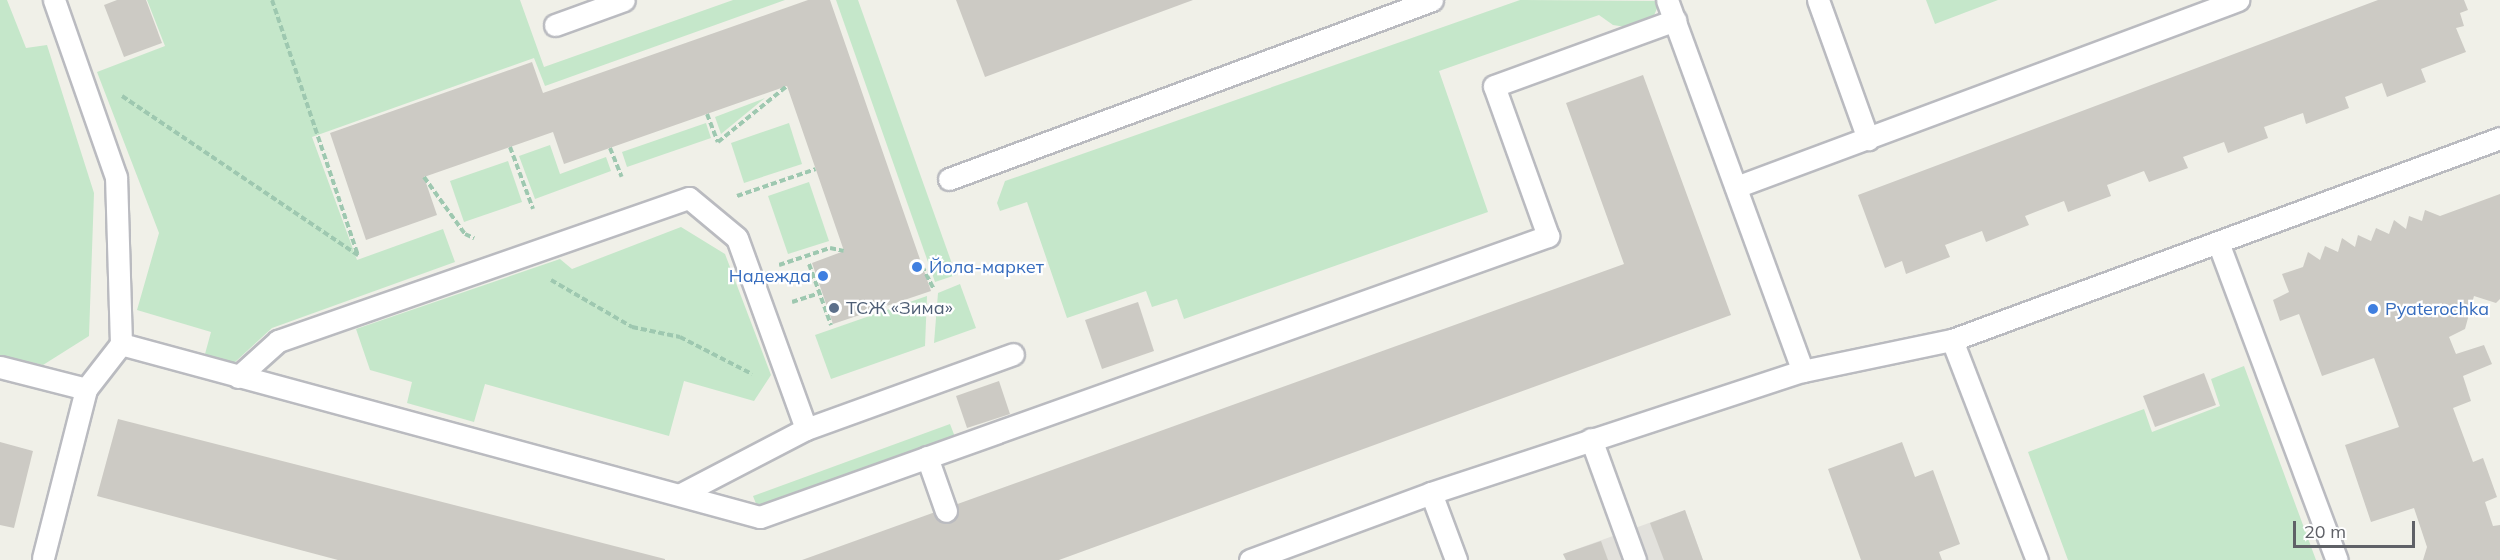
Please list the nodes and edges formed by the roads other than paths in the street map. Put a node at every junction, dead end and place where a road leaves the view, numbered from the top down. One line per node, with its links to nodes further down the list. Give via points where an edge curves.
1 (54, 0): 15 (lane, via 116,177)
2 (624, 0): 8 (lane)
3 (1432, 0): 11 (lane)
4 (1667, 0): 7 (lane)
5 (1818, 0): 10 (lane)
6 (2238, 0): 10 (lane)
7 (1675, 20): 12 (lane); 23 (lane, via 1494,86 1548,236)
8 (555, 25)
9 (2500, 138): 13 (lane)
10 (1868, 139): 12 (lane)
11 (949, 179)
12 (1736, 187): 18 (lane)
13 (2219, 245): 14 (lane); 32 (lane)
14 (1952, 340): 18 (lane); 31 (lane)
15 (121, 344): 19 (lane); 20 (lane)
16 (1013, 354): 21 (lane)
17 (0, 368): 20 (lane)
18 (1803, 371): 22 (lane)
19 (238, 377): 21 (lane, via 278,341 689,198 737,238); 25 (lane)
20 (86, 389): 27 (lane)
21 (806, 429): 25 (lane)
22 (1591, 439): 24 (lane); 30 (lane)
23 (927, 457): 25 (lane, via 760,517); 26 (lane)
24 (1431, 493): 28 (lane); 29 (lane)
25 (681, 494)
26 (946, 511)
27 (45, 559)
28 (1250, 560)
29 (1456, 560)
30 (1635, 560)
31 (2037, 560)
32 (2337, 560)

